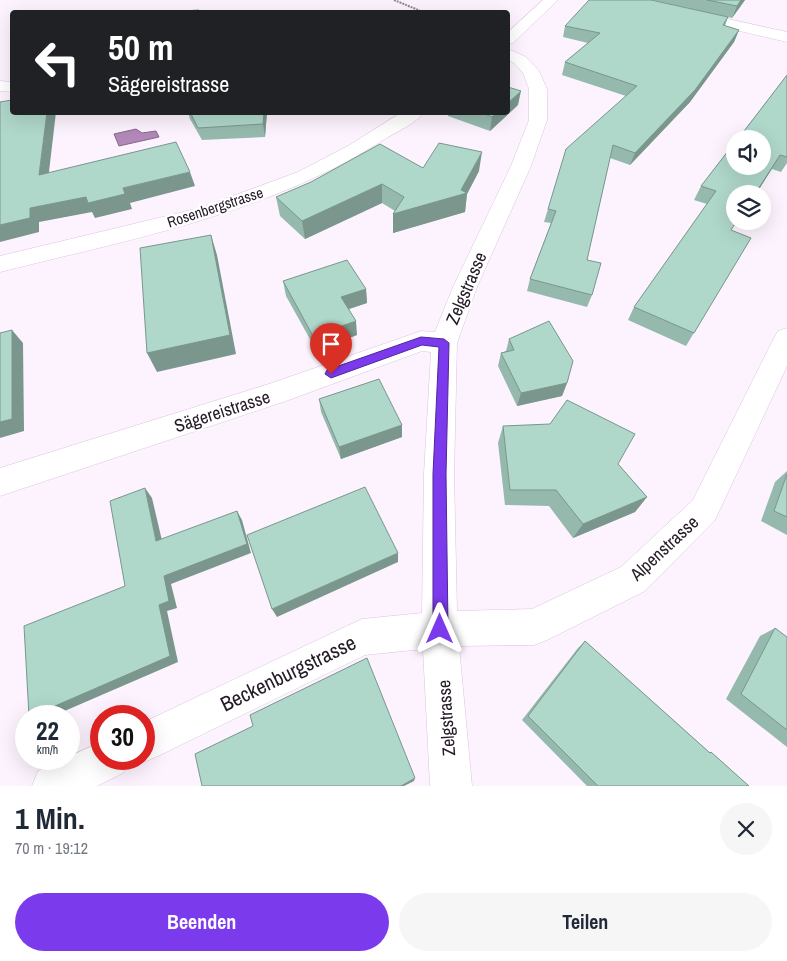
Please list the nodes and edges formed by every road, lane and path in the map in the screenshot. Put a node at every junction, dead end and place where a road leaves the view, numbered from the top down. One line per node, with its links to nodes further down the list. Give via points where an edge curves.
1 (394, 0): 4 (path)
2 (551, 0): 6 (street)
3 (624, 0): 5 (street)
4 (418, 10)
5 (787, 36)
6 (510, 38)
7 (510, 55): 11 (street, Zelgstrasse, via 531,71 538,89 538,120)
8 (411, 115): 9 (street, Rosenbergstrasse, via 305,176 224,206)
9 (0, 264)
10 (787, 338): 13 (street, Alpenstrasse, via 704,510 634,579 534,627)
11 (444, 343): 12 (street, Sägereistrasse, via 421,341 276,393); 13 (street, Zelgstrasse)
12 (0, 482)
13 (440, 629): 14 (street, Beckenburgstrasse, via 362,636); 17 (street, Zelgstrasse)
14 (155, 737)
15 (90, 768): 16 (street)
16 (53, 786)
17 (451, 786)

